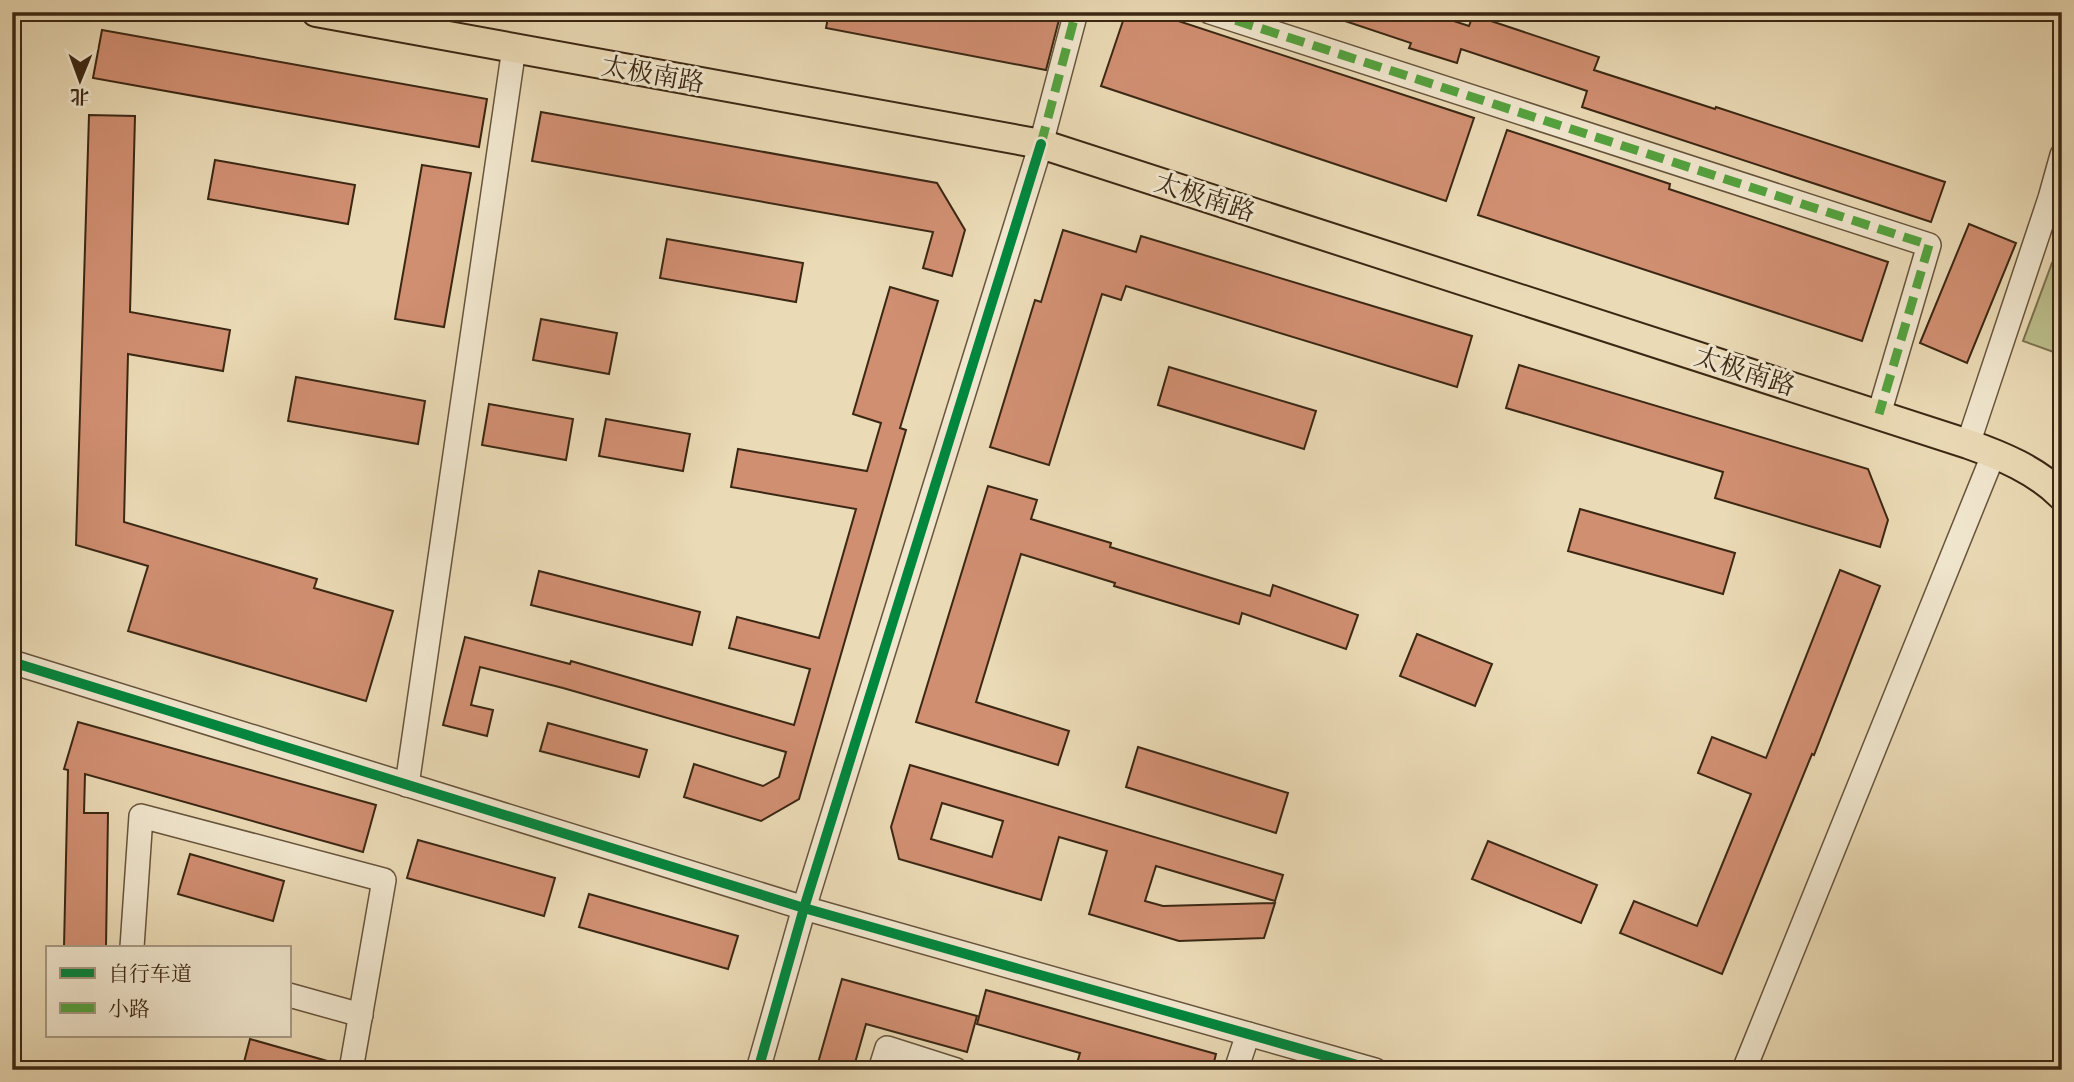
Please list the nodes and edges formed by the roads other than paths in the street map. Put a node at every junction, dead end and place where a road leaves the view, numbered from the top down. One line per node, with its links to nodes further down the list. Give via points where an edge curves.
1 (316, 12): 4 (main road, 太极南路)
2 (1076, 12): 5 (street)
3 (1210, 12): 7 (street, via 1929,245)
4 (514, 48): 5 (main road, 太极南路); 11 (street)
5 (1041, 145): 7 (main road, 太极南路); 12 (street)
6 (2062, 155): 8 (street)
7 (1879, 414): 8 (main road, 太极南路)
8 (1981, 449): 9 (main road, 太极南路, via 2045,479); 23 (street)
9 (2062, 496)
10 (12, 662): 11 (street)
11 (407, 785): 12 (street)
12 (804, 908): 16 (street); 18 (street)
13 (131, 946): 15 (street, via 141,816 384,880)
14 (290, 995): 15 (street)
15 (361, 1015): 17 (street)
16 (1248, 1034): 21 (street); 22 (street)
17 (351, 1070)
18 (758, 1070)
19 (880, 1070): 20 (street, via 887,1048)
20 (956, 1070)
21 (1236, 1070)
22 (1376, 1070)
23 (1744, 1070)

